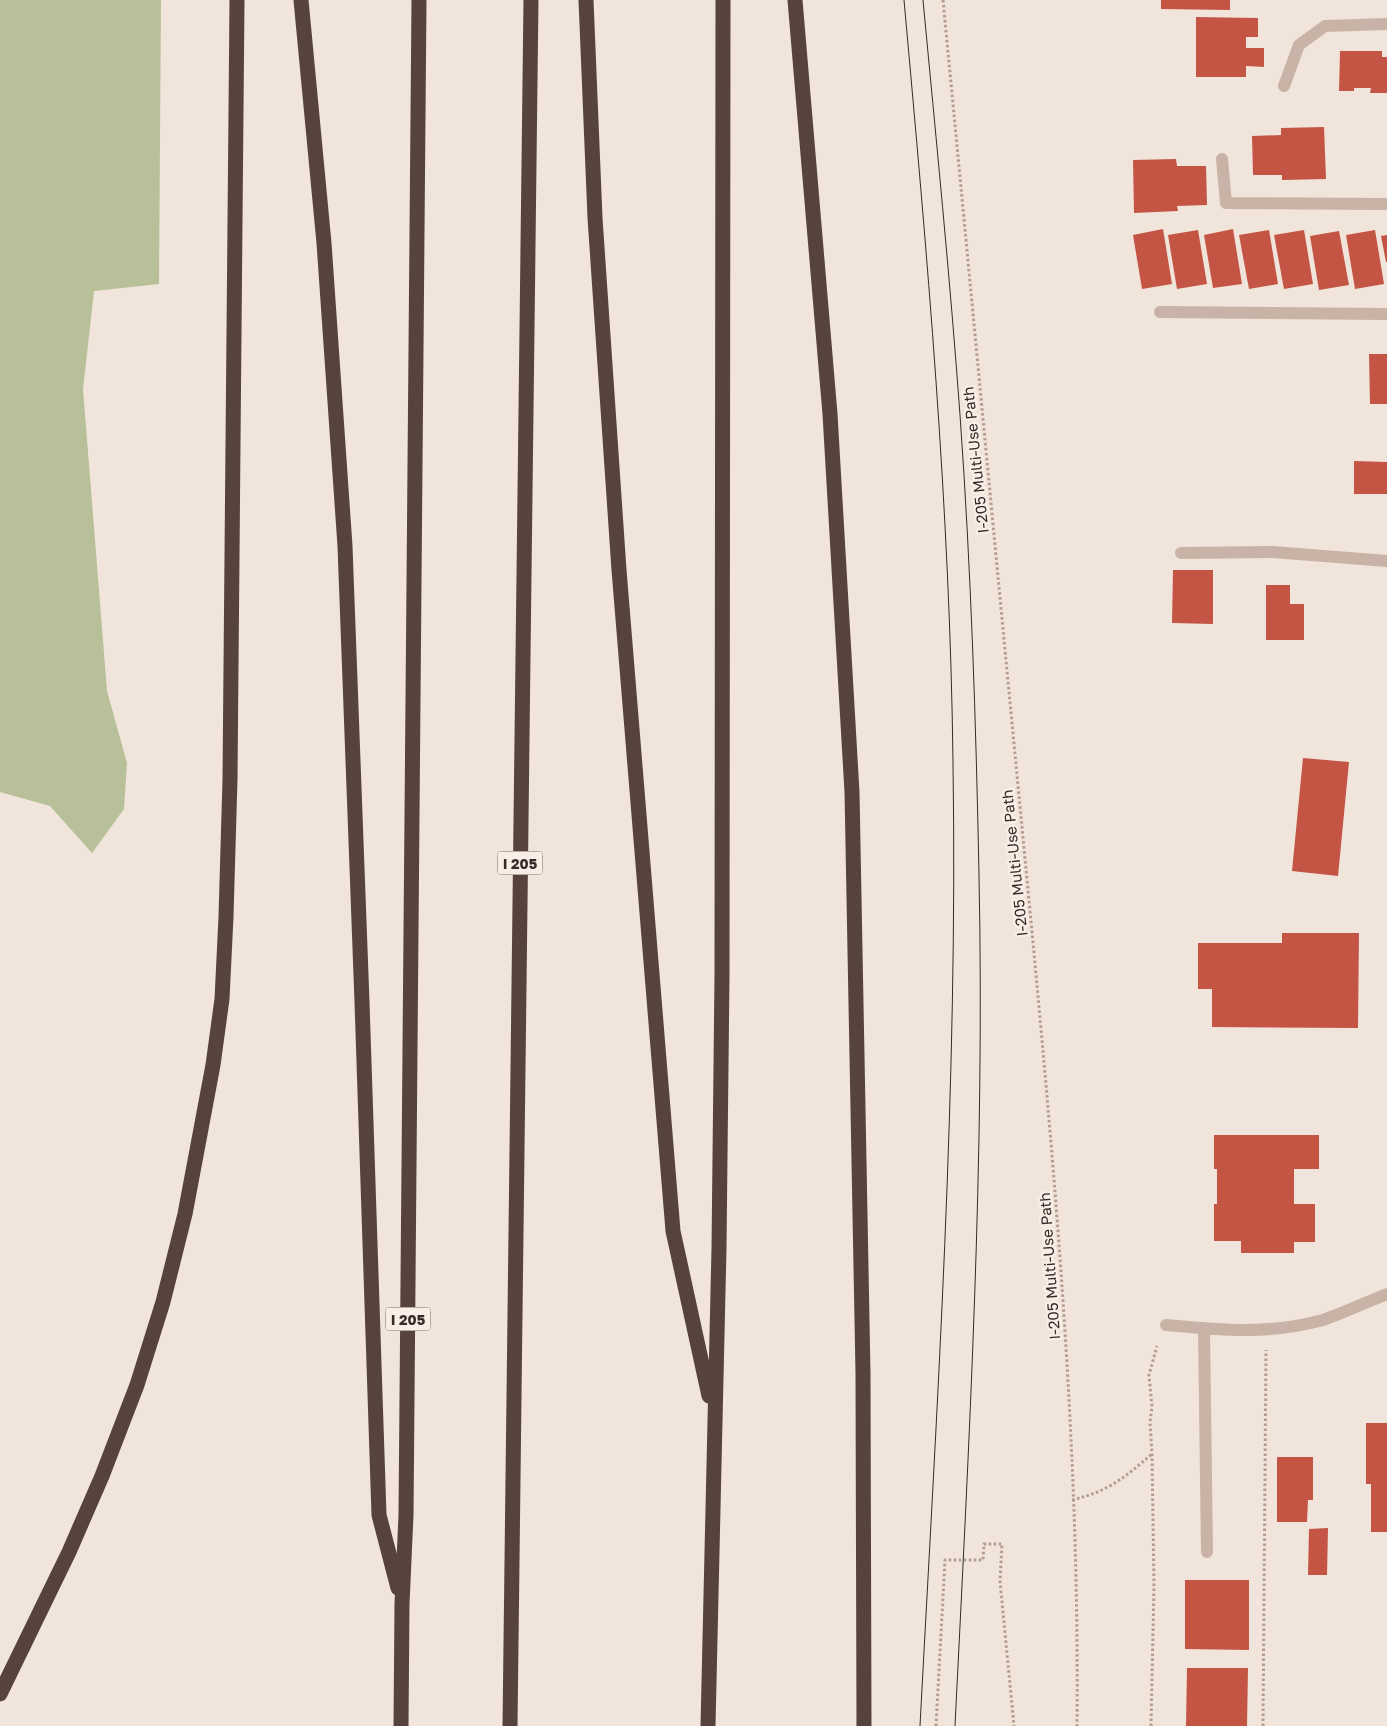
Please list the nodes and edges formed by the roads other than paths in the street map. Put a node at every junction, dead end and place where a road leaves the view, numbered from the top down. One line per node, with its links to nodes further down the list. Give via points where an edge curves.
1 (237, 0): 22 (highway, via 230,779 222,999 213,1065 184,1214 163,1302 137,1385 69,1552)
2 (301, 0): 21 (highway, via 323,234 345,546 379,1514)
3 (419, 0): 21 (highway, I 205, via 406,1495)
4 (531, 0): 24 (highway, I 205)
5 (586, 0): 19 (highway, via 595,218 619,570 673,1231)
6 (723, 0): 19 (highway, via 722,975)
7 (795, 0): 26 (highway, via 830,414 852,792 863,1373)
8 (1387, 24): 9 (street, via 1325,26 1299,45)
9 (1284, 86)
10 (1222, 159): 11 (street, via 1226,203)
11 (1387, 204)
12 (1160, 312): 13 (street)
13 (1387, 314)
14 (1181, 553): 15 (street, via 1273,552)
15 (1387, 561)
16 (1387, 1294): 18 (street, via 1324,1319 1284,1328 1236,1331)
17 (1166, 1325): 18 (street)
18 (1204, 1328): 20 (street)
19 (715, 1420): 25 (highway)
20 (1208, 1552)
21 (402, 1604): 23 (highway, I 205)
22 (0, 1694)
23 (401, 1726)
24 (510, 1726)
25 (708, 1726)
26 (864, 1726)

